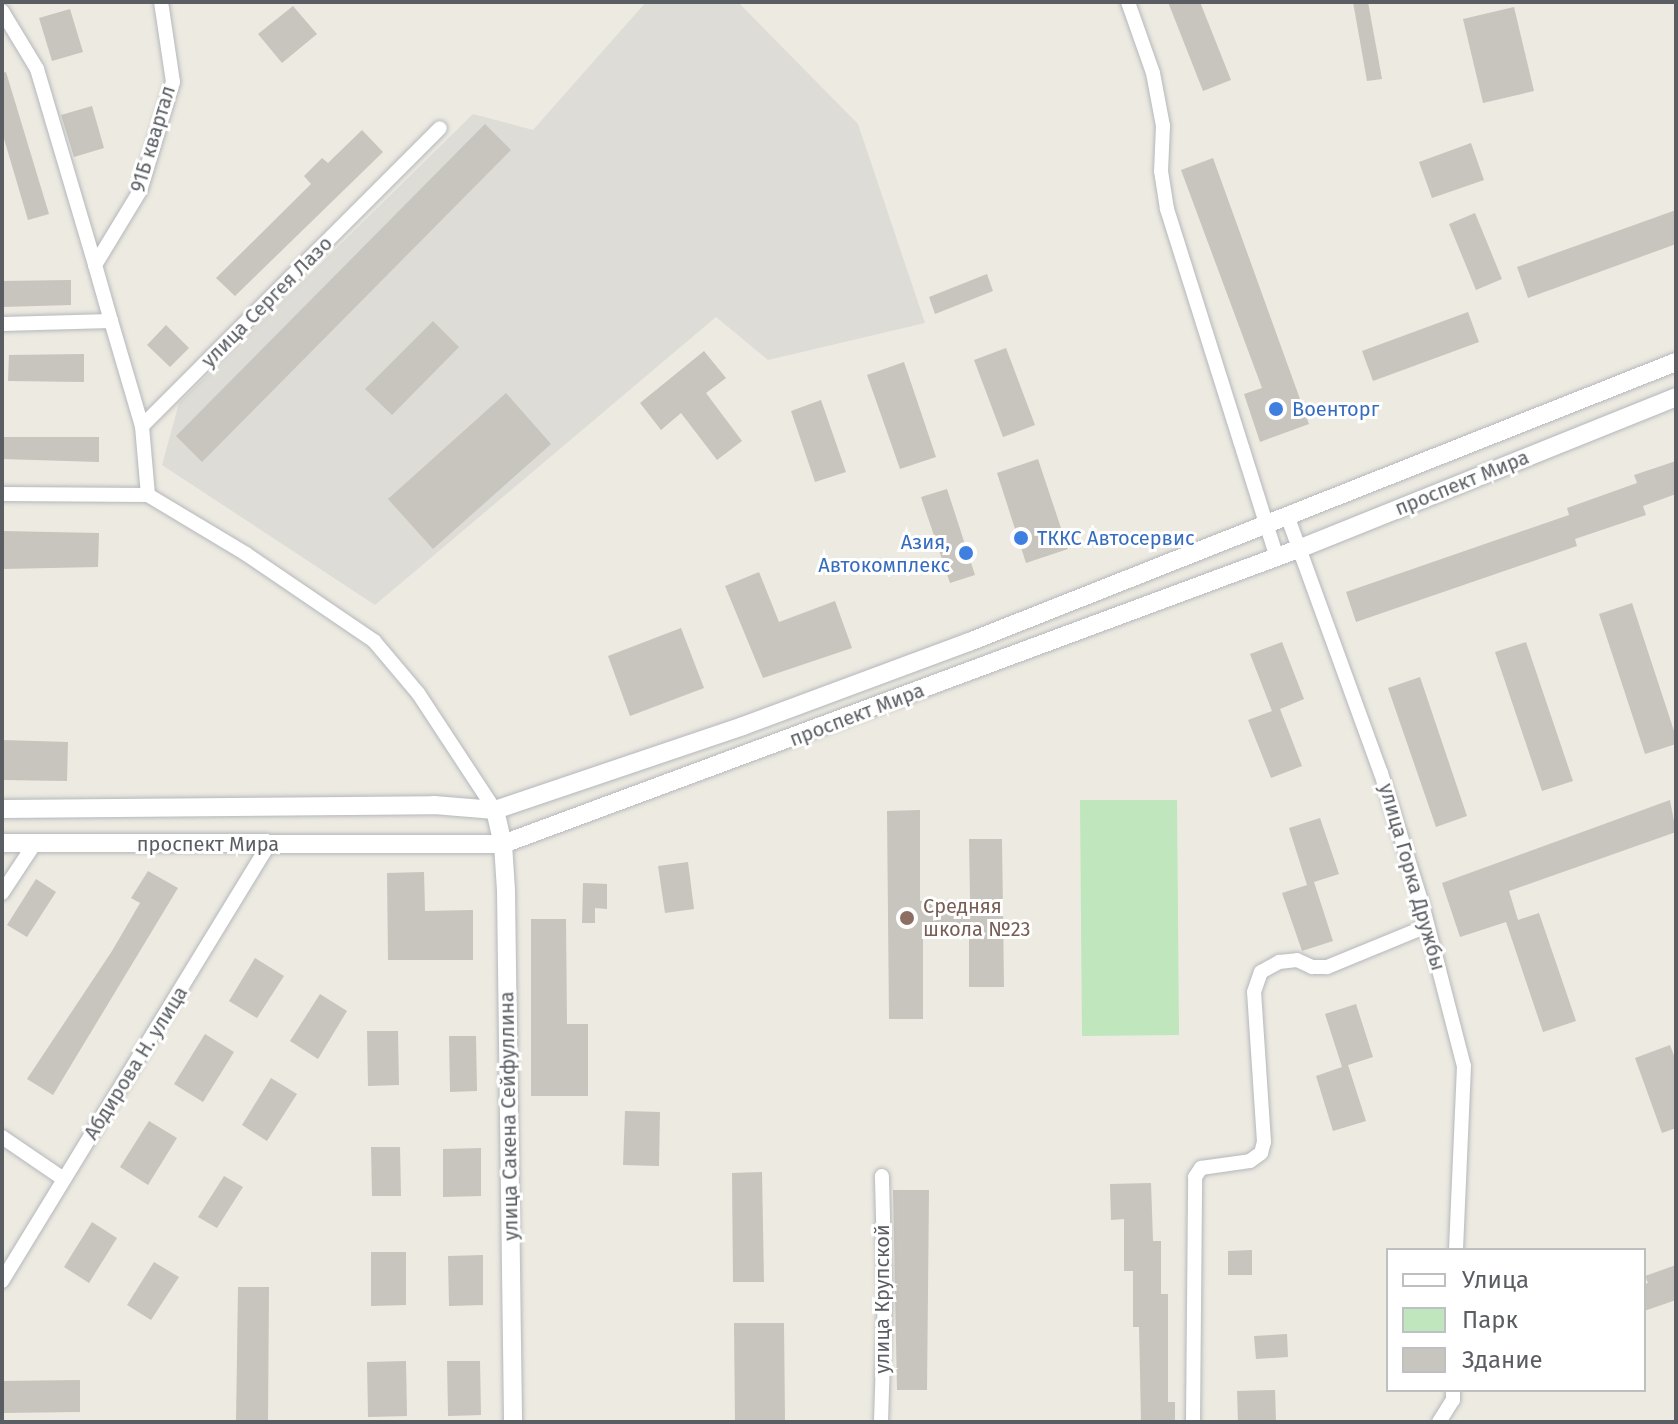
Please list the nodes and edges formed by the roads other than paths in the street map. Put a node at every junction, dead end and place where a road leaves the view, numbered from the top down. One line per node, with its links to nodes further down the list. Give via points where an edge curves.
1 (161, 2): 5 (street, 91Б квартал, via 173,82 140,191)
2 (1128, 2): 14 (street, via 1156,86 1167,209)
3 (2, 11): 5 (street, via 37,69)
4 (440, 128): 10 (street, улица Сергея Лазо)
5 (95, 265): 6 (street)
6 (111, 321): 7 (street); 10 (street)
7 (2, 324)
8 (1676, 362): 13 (main road, проспект Мира)
9 (1676, 397): 15 (main road, проспект Мира)
10 (142, 426): 12 (street)
11 (2, 494): 12 (street)
12 (148, 495): 18 (street, via 374,641 418,693)
13 (1288, 518): 14 (main road, проспект Мира); 15 (street, улица Горка Дружбы)
14 (1267, 527): 16 (street); 18 (main road, проспект Мира, via 743,726)
15 (1301, 548): 16 (main road, проспект Мира); 24 (street, улица Горка Дружбы, via 1381,773)
16 (1277, 557): 22 (main road, проспект Мира)
17 (2, 809): 18 (main road, проспект Мира, via 434,805)
18 (495, 810): 22 (main road, улица Сакена Сейфуллина)
19 (2, 843): 20 (main road, проспект Мира)
20 (35, 843): 21 (main road, проспект Мира); 23 (street)
21 (269, 844): 22 (main road, проспект Мира); 27 (street, Абдирова Н. улица, via 166,1018)
22 (503, 844): 31 (main road, улица Сакена Сейфуллина)
23 (2, 893)
24 (1427, 926): 28 (street, улица Горка Дружбы, via 1464,1066); 33 (street, via 1327,967 1297,960 1261,972 1254,992 1261,1153 1250,1161 1201,1168 1195,1177)
25 (2, 1137): 27 (street)
26 (882, 1176): 32 (street, улица Крупской)
27 (62, 1178): 29 (street, Абдирова Н. улица)
28 (1456, 1248)
29 (2, 1281)
30 (1453, 1392): 34 (street)
31 (513, 1422)
32 (881, 1422)
33 (1193, 1422)
34 (1439, 1422)

